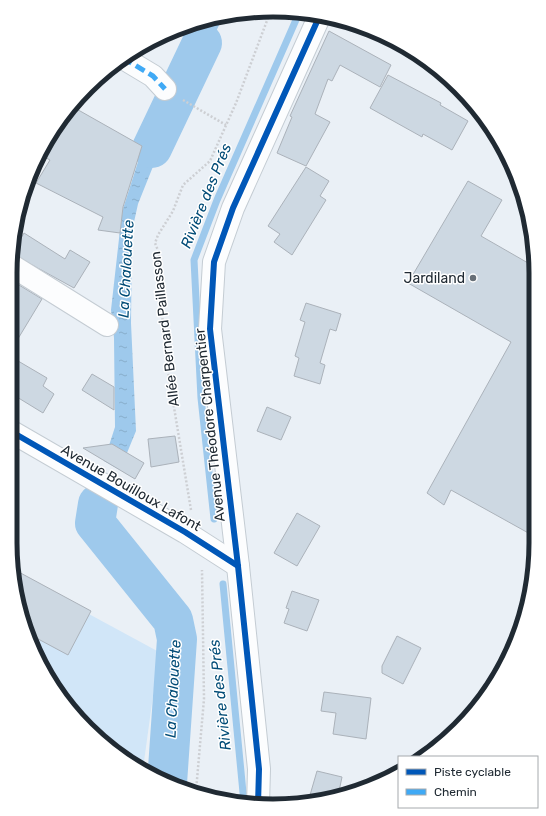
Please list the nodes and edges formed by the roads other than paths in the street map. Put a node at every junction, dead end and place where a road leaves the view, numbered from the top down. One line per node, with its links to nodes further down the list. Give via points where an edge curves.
1 (317, 21): 7 (street, Avenue Théodore Charpentier, via 233,208 214,262 210,329)
2 (129, 62): 3 (street, via 153,76)
3 (165, 89)
4 (17, 269): 5 (street)
5 (108, 325)
6 (17, 435): 7 (street, Avenue Bouilloux Lafont)
7 (238, 566): 8 (street, Avenue Théodore Charpentier, via 259,769)
8 (258, 798)

